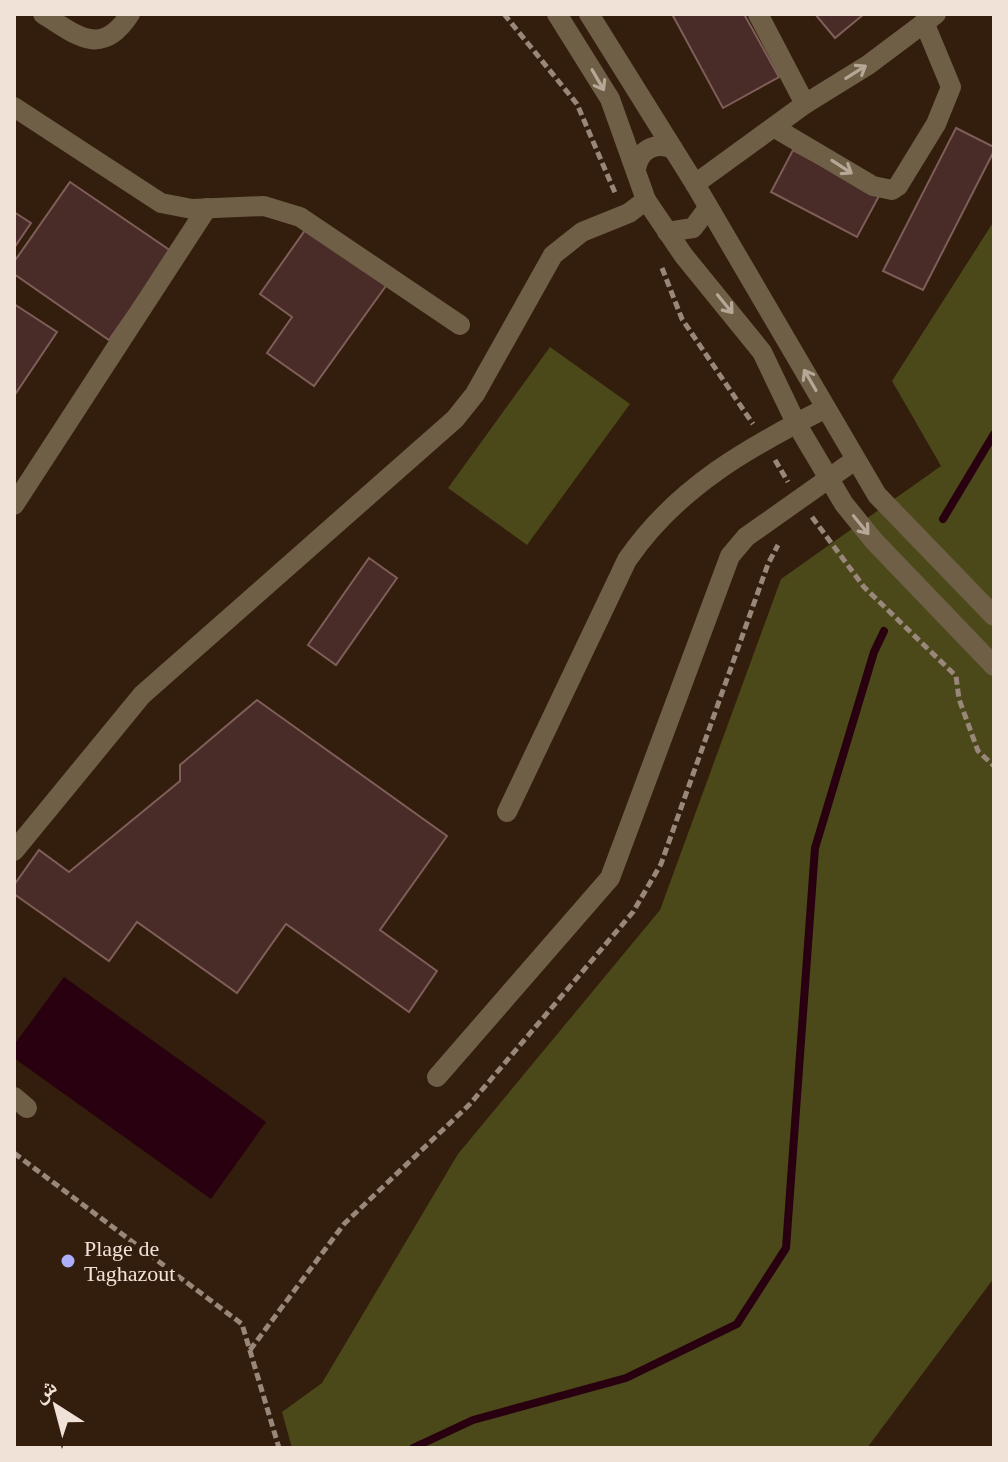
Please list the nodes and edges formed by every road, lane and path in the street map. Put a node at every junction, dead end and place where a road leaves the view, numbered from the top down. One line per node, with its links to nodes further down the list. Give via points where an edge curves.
1 (43, 14): 2 (street, via 74,34 96,40 117,32)
2 (130, 14)
3 (504, 14): 17 (path, via 577,104 613,191)
4 (557, 14): 12 (street, one-way to 12, via 610,99)
5 (589, 14): 11 (street)
6 (758, 14): 8 (street)
7 (931, 17): 8 (street, one-way to 7); 10 (street, one-way to 7, via 873,186 898,186 936,124 951,87)
8 (805, 104): 10 (street)
9 (14, 107): 15 (street, via 146,196 176,207)
10 (775, 128): 13 (street)
11 (673, 149): 12 (street, via 649,148); 13 (street)
12 (636, 169): 14 (street)
13 (695, 184): 16 (street)
14 (646, 200): 17 (street); 18 (street)
15 (207, 208): 20 (street, via 264,206 300,217); 27 (street)
16 (708, 208): 18 (street, via 693,228); 21 (street, one-way to 16)
17 (629, 213): 32 (street, via 582,232 553,255 475,394 455,419 142,695)
18 (667, 232): 22 (street, one-way to 22, via 762,352)
19 (658, 258): 23 (path, via 682,319)
20 (460, 325)
21 (826, 408): 22 (street); 24 (street)
22 (796, 423): 23 (street); 25 (street)
23 (763, 440): 26 (path); 31 (street, via 673,504 627,560)
24 (855, 460): 25 (street); 28 (street, via 897,520)
25 (828, 478): 26 (street); 29 (street, one-way to 29, via 874,541)
26 (798, 500): 30 (path, via 864,587 956,676 978,751); 33 (street, via 746,537 730,556 610,878)
27 (14, 505)
28 (994, 616)
29 (994, 666)
30 (994, 766)
31 (507, 812)
32 (14, 851)
33 (437, 1077)
34 (14, 1153): 35 (path, via 242,1324)
35 (279, 1448)

